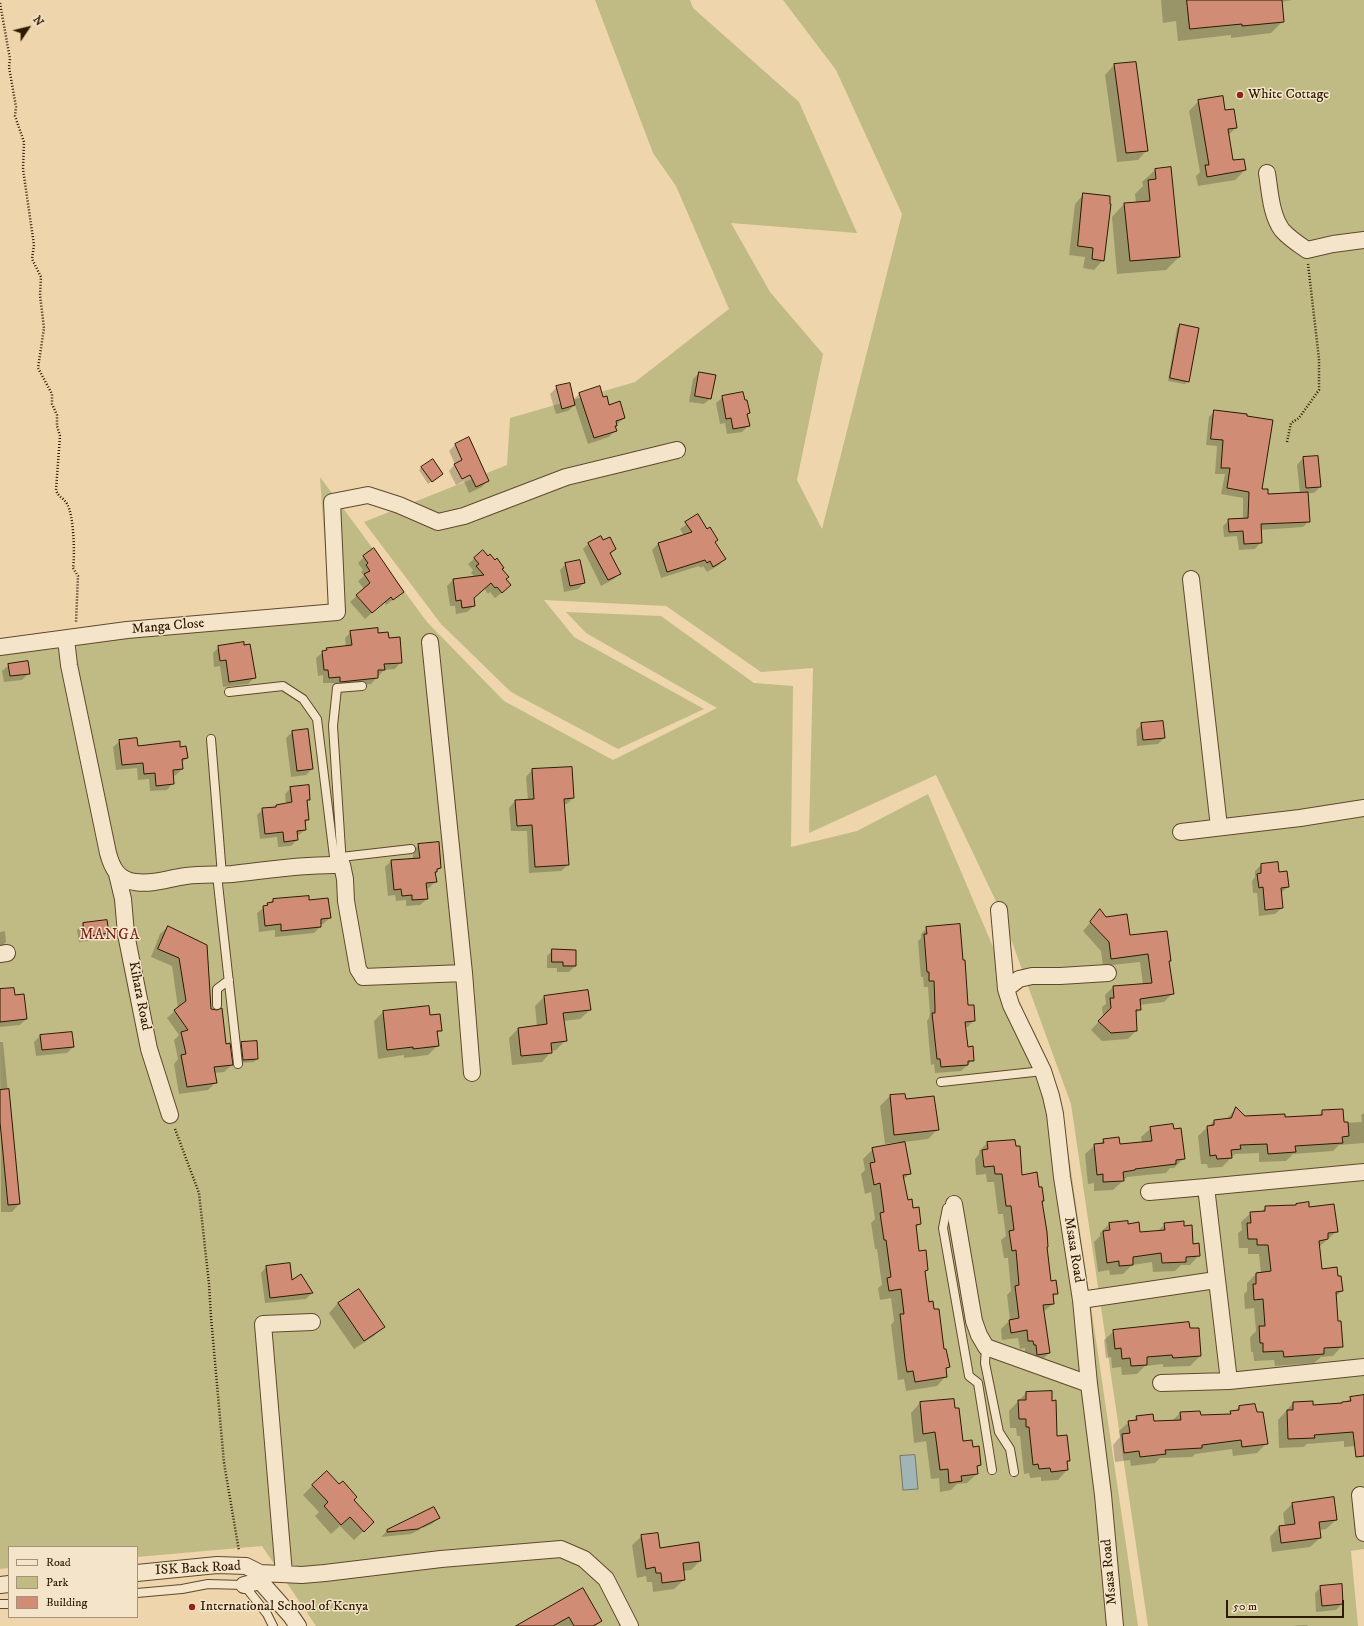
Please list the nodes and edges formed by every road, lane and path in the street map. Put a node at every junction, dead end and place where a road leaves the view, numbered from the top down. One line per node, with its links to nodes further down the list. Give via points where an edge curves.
1 (0, 3): 8 (path, via 10,59 15,116 24,142 24,169 34,245 32,259 41,277 40,295 44,328 38,368 52,394 56,426 60,436 57,495 67,503 71,512 73,568 78,576)
2 (1268, 173): 4 (street, via 1276,219 1291,239)
3 (1364, 240): 4 (street)
4 (1307, 250): 5 (path, via 1319,359 1319,390 1299,418 1291,423)
5 (1287, 442)
6 (677, 450): 8 (street, Manga Close, via 566,477 464,516 438,522 368,495 332,502 337,612 127,630)
7 (1191, 579): 15 (street)
8 (71, 638): 10 (street, Manga Close); 19 (street, Kihara Road, via 69,665 108,853)
9 (430, 642): 22 (street)
10 (0, 648)
11 (362, 686): 18 (lane, via 337,688 332,726)
12 (229, 692): 18 (lane, via 283,686 303,699 317,718)
13 (211, 739): 20 (lane)
14 (1364, 808): 15 (street)
15 (1220, 828): 16 (street)
16 (1182, 832)
17 (411, 849): 18 (lane)
18 (339, 862): 20 (street); 22 (street, via 345,878 346,901 358,969 363,977)
19 (117, 874): 20 (street, via 134,882 160,882 186,876); 31 (street, Kihara Road, via 149,1049)
20 (220, 875): 24 (lane)
21 (999, 910): 25 (street, Msasa Road)
22 (464, 973): 29 (street)
23 (1108, 973): 25 (street, via 1032,976 1019,979)
24 (229, 980): 26 (lane, via 217,989); 27 (lane)
25 (1006, 989): 28 (street, Msasa Road, via 1010,1005)
26 (217, 1005)
27 (238, 1064)
28 (1042, 1071): 30 (lane); 37 (street, Msasa Road, via 1055,1114)
29 (472, 1073)
30 (941, 1082)
31 (170, 1115): 50 (path, via 199,1193 224,1463 239,1553)
32 (1364, 1172): 33 (street)
33 (1206, 1187): 34 (street); 36 (street)
34 (1149, 1192)
35 (954, 1204): 39 (street, via 974,1321 978,1335); 44 (lane, via 947,1208 943,1228 969,1376 978,1383)
36 (1216, 1280): 37 (street); 41 (street)
37 (1081, 1300): 43 (street, Msasa Road)
38 (312, 1322): 49 (street, via 263,1324)
39 (986, 1347): 43 (street); 45 (lane, via 985,1363 999,1432 1010,1449)
40 (1364, 1366): 41 (street)
41 (1229, 1381): 42 (street)
42 (1161, 1383)
43 (1088, 1384): 56 (street, Msasa Road)
44 (992, 1470)
45 (1014, 1472)
46 (1360, 1495): 47 (street)
47 (1364, 1533)
48 (138, 1573): 50 (street, ISK Back Road, via 217,1565)
49 (284, 1574): 50 (street, ISK Back Road); 55 (street, ISK Back Road, via 325,1573 441,1559 560,1549 584,1559 606,1579)
50 (259, 1578): 51 (street); 54 (street)
51 (244, 1585): 52 (lane, via 208,1584); 53 (lane, via 267,1614)
52 (138, 1593)
53 (273, 1626)
54 (298, 1626)
55 (630, 1626)
56 (1115, 1626)

